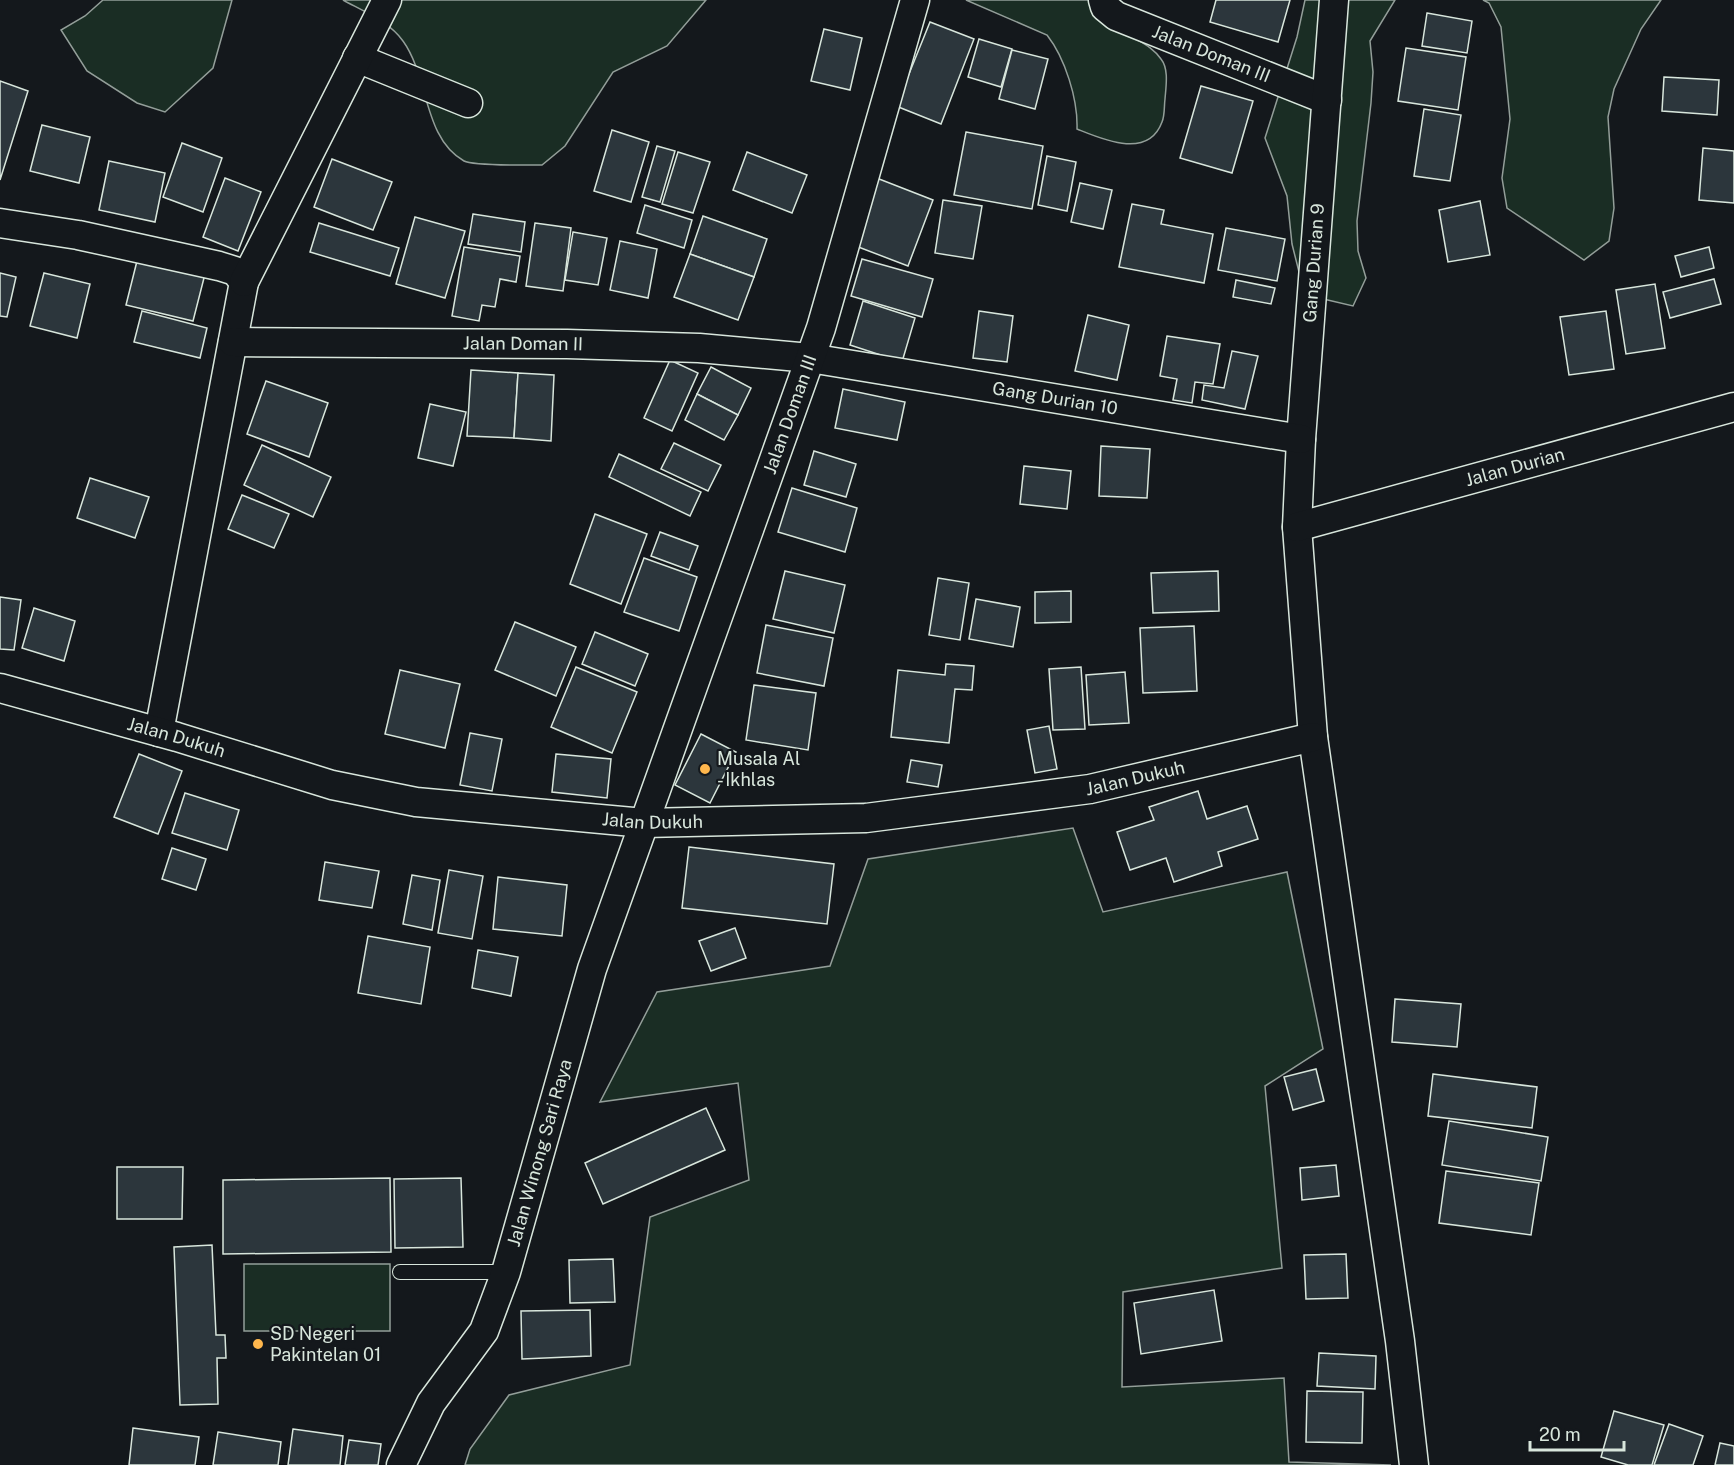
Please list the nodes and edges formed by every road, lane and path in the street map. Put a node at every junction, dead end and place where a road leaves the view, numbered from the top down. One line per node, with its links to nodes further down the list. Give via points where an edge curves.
1 (387, 0): 5 (street)
2 (915, 0): 11 (street, Jalan Doman III)
3 (1103, 0): 6 (street, Jalan Doman III, via 1116,16)
4 (1335, 0): 6 (street, Gang Durian 9)
5 (357, 58): 7 (street); 9 (street)
6 (1327, 100): 13 (street, Gang Durian 9)
7 (468, 103)
8 (0, 223): 9 (street, via 78,235 219,266 235,271)
9 (244, 282): 10 (street)
10 (233, 342): 11 (street, Jalan Doman II, via 567,344 699,348); 16 (street)
11 (810, 358): 13 (street, Gang Durian 10); 18 (street, Jalan Doman III)
12 (1734, 407): 14 (street, Jalan Durian)
13 (1301, 439): 14 (street, Gang Durian 9)
14 (1297, 527): 17 (street, Gang Durian 9)
15 (0, 688): 16 (street, Jalan Dukuh)
16 (159, 732): 18 (street, Jalan Dukuh, via 332,785 416,802)
17 (1313, 737): 18 (street, Jalan Dukuh, via 1090,789 866,818); 22 (street, Gang Durian 9, via 1400,1341)
18 (644, 823): 20 (street, Jalan Winong Sari Raya, via 592,969)
19 (400, 1272): 20 (lane)
20 (506, 1272): 21 (street, Jalan Winong Sari Raya, via 484,1331 431,1403)
21 (401, 1465)
22 (1414, 1465)

